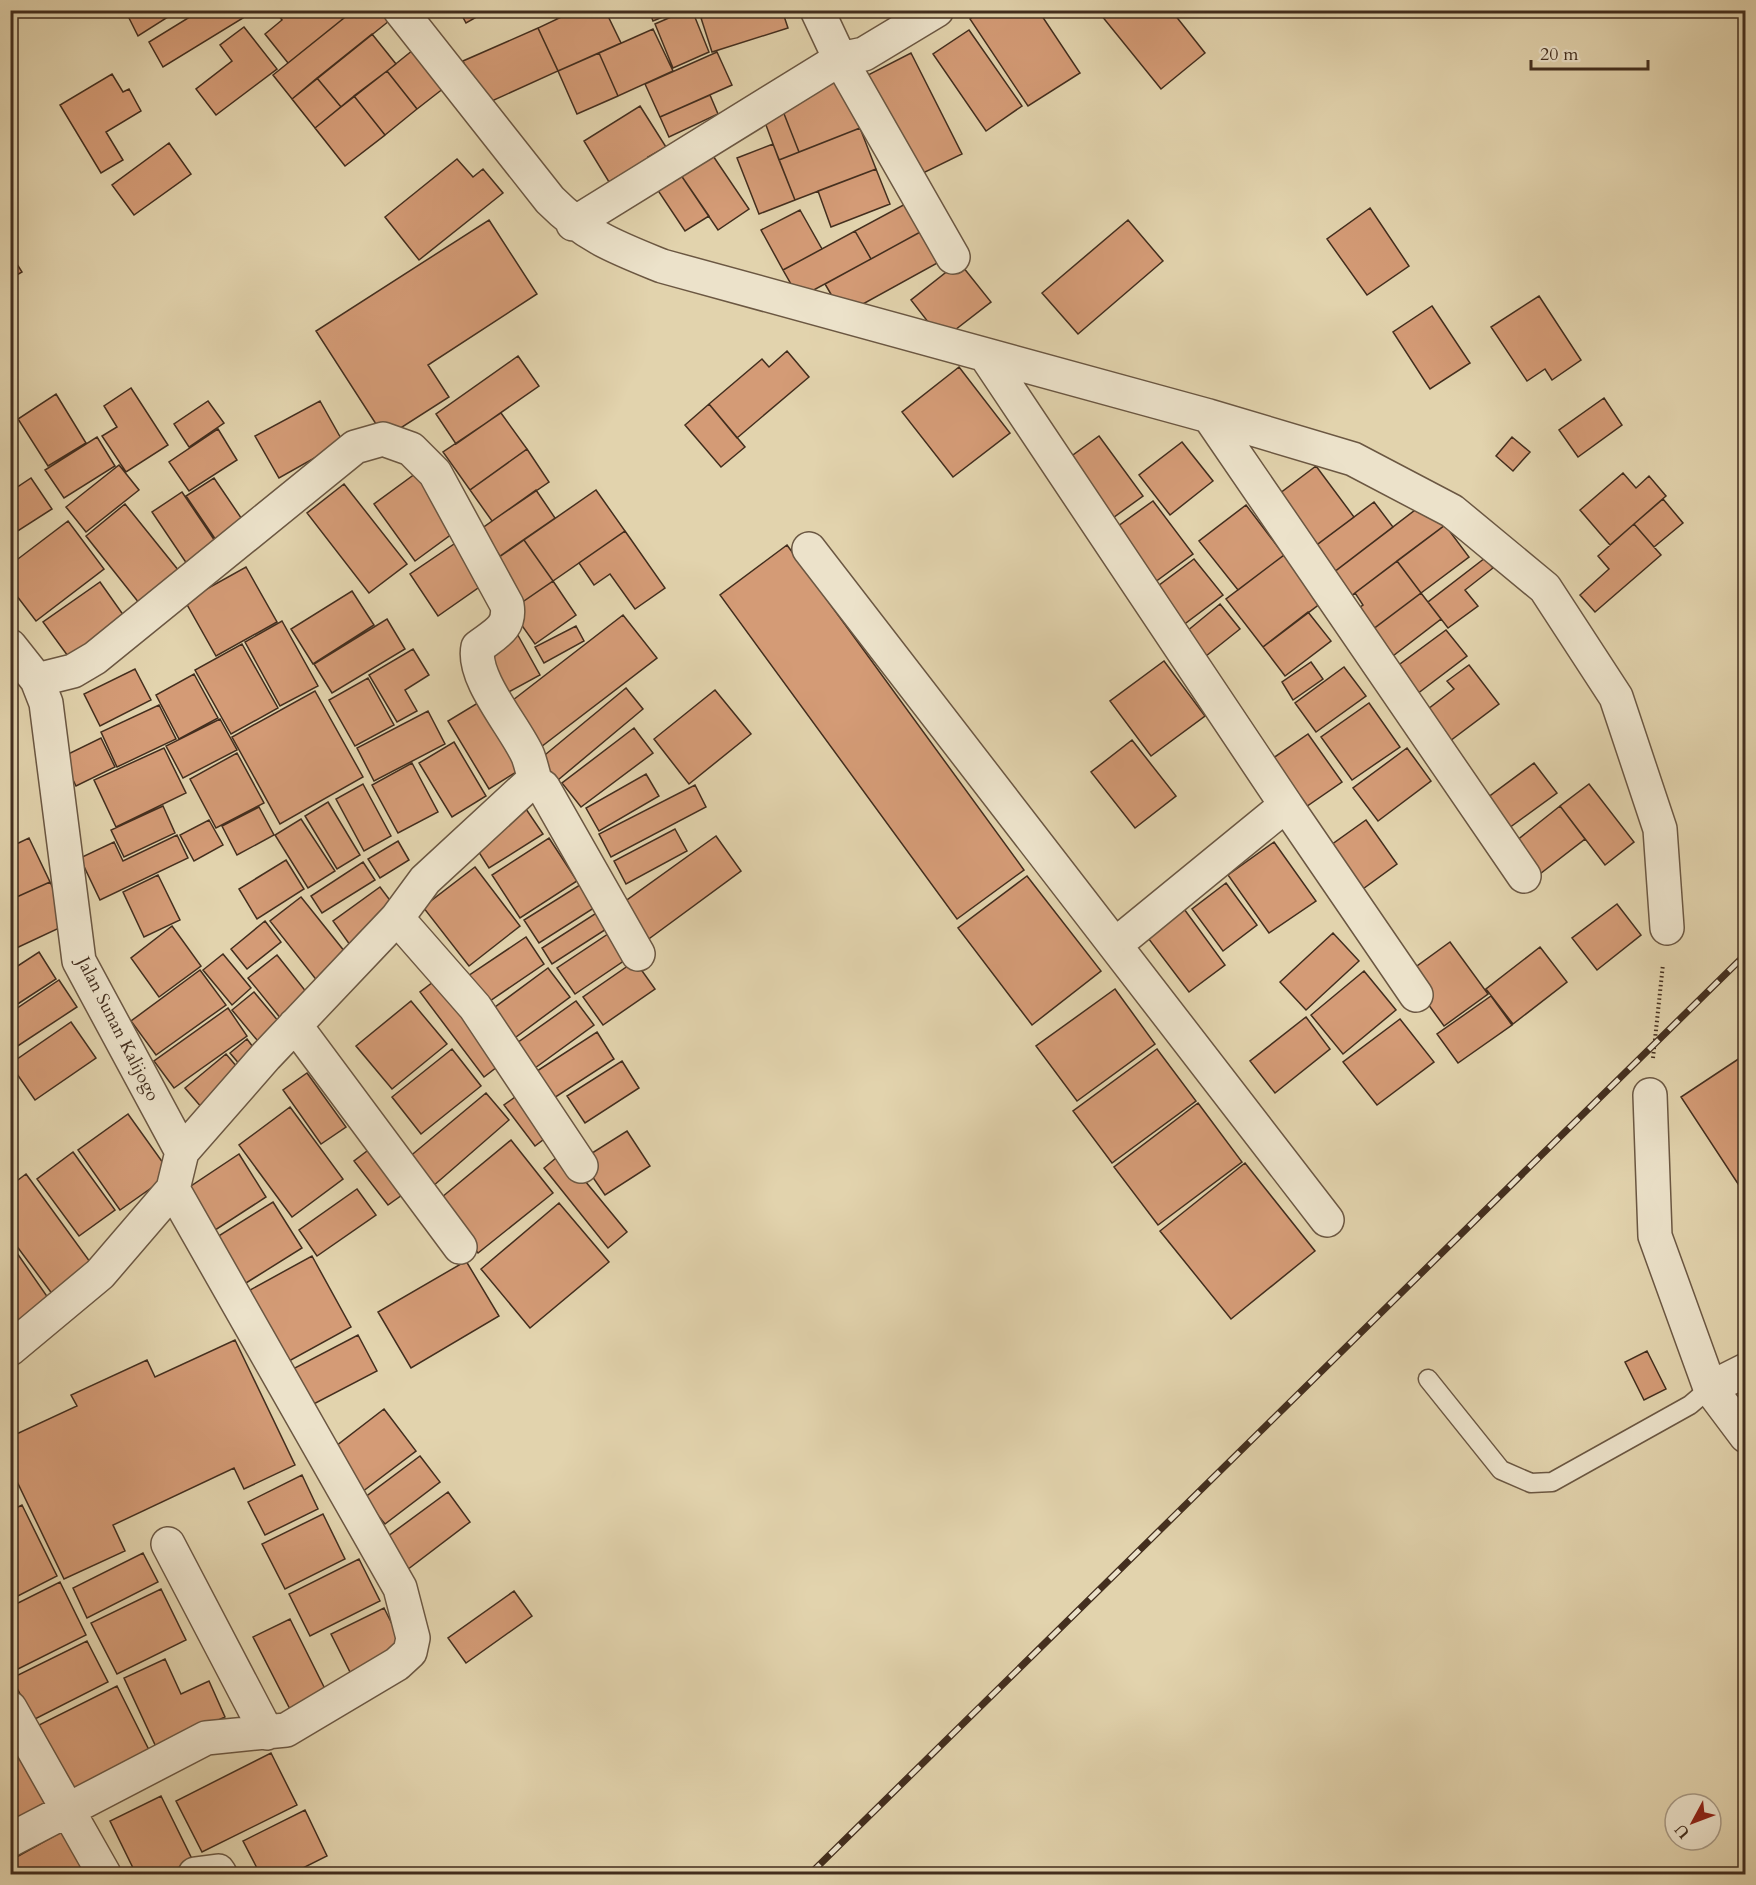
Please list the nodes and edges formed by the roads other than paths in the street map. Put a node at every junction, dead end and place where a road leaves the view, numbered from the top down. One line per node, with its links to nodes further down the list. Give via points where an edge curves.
1 (400, 10): 5 (street)
2 (818, 10): 4 (street)
3 (937, 10): 4 (street, via 864,54)
4 (840, 59): 5 (street); 6 (street)
5 (573, 224): 7 (street, via 601,241 662,266)
6 (953, 257)
7 (986, 356): 8 (street); 13 (street)
8 (1209, 416): 14 (street); 16 (street, via 1363,464 1452,511 1545,588 1616,697 1660,829)
9 (809, 549): 17 (street)
10 (10, 646): 11 (street, Jalan Sunan Kalijogo)
11 (37, 680): 12 (street, via 73,671 95,658 355,447 383,440 411,449 435,473 507,605 506,626 478,647 476,656 494,701 528,755); 22 (street, Jalan Sunan Kalijogo, via 46,703 79,961)
12 (536, 783): 15 (street, via 529,784 425,880); 18 (street, via 543,787)
13 (1286, 805): 17 (street); 19 (street)
14 (1524, 876)
15 (397, 918): 20 (street); 23 (street, via 475,1007)
16 (1667, 928)
17 (1115, 945): 25 (street)
18 (638, 954)
19 (1416, 995)
20 (294, 1025): 22 (street); 26 (street)
21 (1650, 1095): 30 (street, via 1655,1236)
22 (182, 1152): 24 (street)
23 (580, 1166)
24 (172, 1189): 27 (street, via 100,1274); 34 (street, via 400,1588 413,1638 410,1652 397,1664 286,1730)
25 (1327, 1220)
26 (460, 1247)
27 (10, 1349)
28 (1746, 1370): 30 (street)
29 (1428, 1378): 30 (lane, via 1501,1470 1531,1483 1552,1482 1690,1405)
30 (1710, 1388): 31 (street)
31 (1746, 1436)
32 (168, 1544): 34 (street)
33 (10, 1708): 35 (street)
34 (267, 1733): 35 (street, via 206,1738)
35 (65, 1809): 36 (street); 37 (street)
36 (10, 1840)
37 (104, 1875)
38 (195, 1875): 39 (street, via 205,1871 218,1871)
39 (220, 1875)

